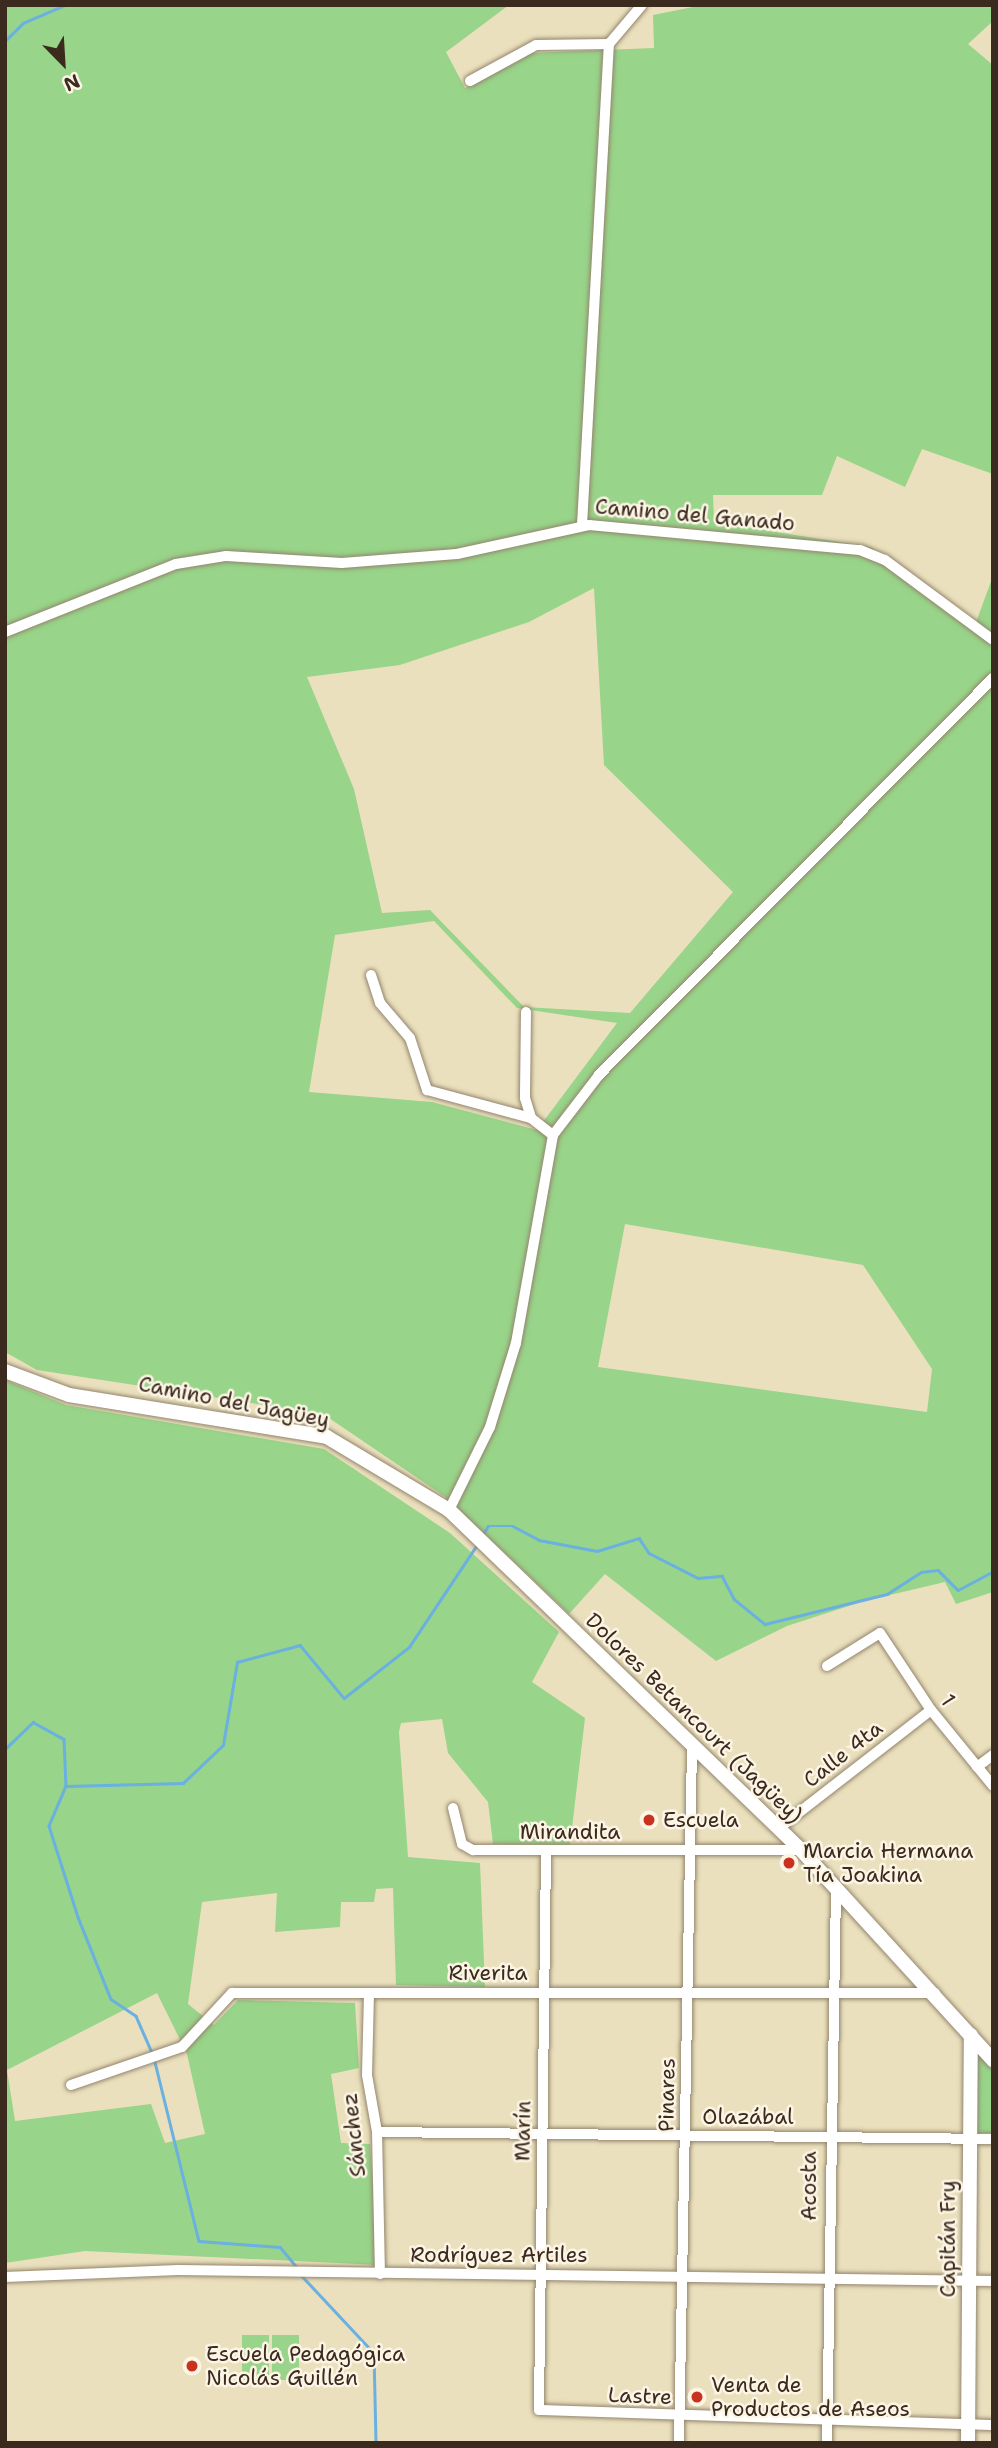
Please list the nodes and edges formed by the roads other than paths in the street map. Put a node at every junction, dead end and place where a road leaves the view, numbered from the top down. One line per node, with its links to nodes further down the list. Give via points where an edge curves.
1 (642, 5): 2 (street)
2 (609, 44): 3 (street, via 536,45); 4 (street)
3 (470, 82)
4 (582, 525): 5 (street, Camino del Ganado, via 457,554 342,563 226,556 176,564); 6 (street, Camino del Ganado, via 860,550 885,560)
5 (5, 632)
6 (993, 640)
7 (993, 678): 11 (street, via 600,1075)
8 (371, 975): 10 (street, via 380,1003 410,1038 427,1090)
9 (526, 1012): 10 (street, via 525,1098)
10 (531, 1118): 11 (street)
11 (553, 1135): 13 (street, via 516,1343 490,1427)
12 (5, 1371): 13 (street, Camino del Jagüey, via 69,1395 327,1437)
13 (449, 1510): 14 (street, Camino del Jagüey)
14 (479, 1540): 17 (street, Dolores Betancourt (Jagüey))
15 (827, 1667): 16 (street, 1, via 880,1633)
16 (931, 1710): 19 (street, 1); 22 (street, Calle 4ta)
17 (692, 1748): 22 (street, Dolores Betancourt (Jagüey)); 25 (street, Pinares)
18 (993, 1755): 19 (street)
19 (977, 1767): 20 (street, 1)
20 (993, 1786)
21 (453, 1808): 24 (street, Mirandita, via 462,1844 473,1850)
22 (779, 1828): 23 (street, Dolores Betancourt (Jagüey))
23 (801, 1850): 25 (street, Mirandita); 26 (street, Dolores Betancourt (Jagüey))
24 (546, 1851): 25 (street, Mirandita); 29 (street, Marín)
25 (690, 1851): 28 (street, Pinares)
26 (836, 1887): 27 (street, Acosta); 31 (street, Dolores Betancourt (Jagüey))
27 (833, 1990): 28 (street, Riverita); 31 (street, Riverita); 37 (street, Acosta)
28 (688, 1991): 29 (street, Riverita); 38 (street, Pinares)
29 (545, 1992): 30 (street, Riverita); 36 (street, Marín)
30 (369, 1993): 34 (street, Riverita, via 232,1993 182,2047); 35 (street, Sánchez, via 367,2075)
31 (935, 1993): 32 (street, Dolores Betancourt (Jagüey))
32 (971, 2035): 33 (street, Dolores Betancourt (Jagüey)); 39 (street, Capitán Fry)
33 (993, 2060)
34 (71, 2085)
35 (377, 2132): 36 (street, Olazábal); 41 (street, Sánchez)
36 (542, 2134): 38 (street, Olazábal); 42 (street, Marín)
37 (829, 2136): 38 (street, Olazábal); 39 (street, Olazábal); 44 (street, Acosta)
38 (685, 2137): 43 (street, Pinares)
39 (968, 2139): 40 (street, Olazábal); 46 (street, Capitán Fry)
40 (993, 2139)
41 (380, 2274): 42 (street, Rodríguez Artiles); 45 (street, Rodríguez Artiles, via 178,2270)
42 (540, 2275): 43 (street, Rodríguez Artiles); 48 (street, Marín)
43 (682, 2276): 44 (street, Rodríguez Artiles); 49 (street, Pinares)
44 (828, 2276): 46 (street, Rodríguez Artiles); 50 (street, Acosta)
45 (5, 2277)
46 (969, 2280): 47 (street, Rodríguez Artiles); 51 (street, Capitán Fry)
47 (993, 2281)
48 (539, 2410): 49 (street, Lastre)
49 (680, 2416): 50 (street, Lastre); 53 (street, Pinares)
50 (827, 2419): 51 (street, Lastre); 54 (street, Acosta)
51 (968, 2425): 52 (street, Lastre); 55 (street, Capitán Fry)
52 (993, 2425)
53 (679, 2443)
54 (827, 2443)
55 (968, 2443)

